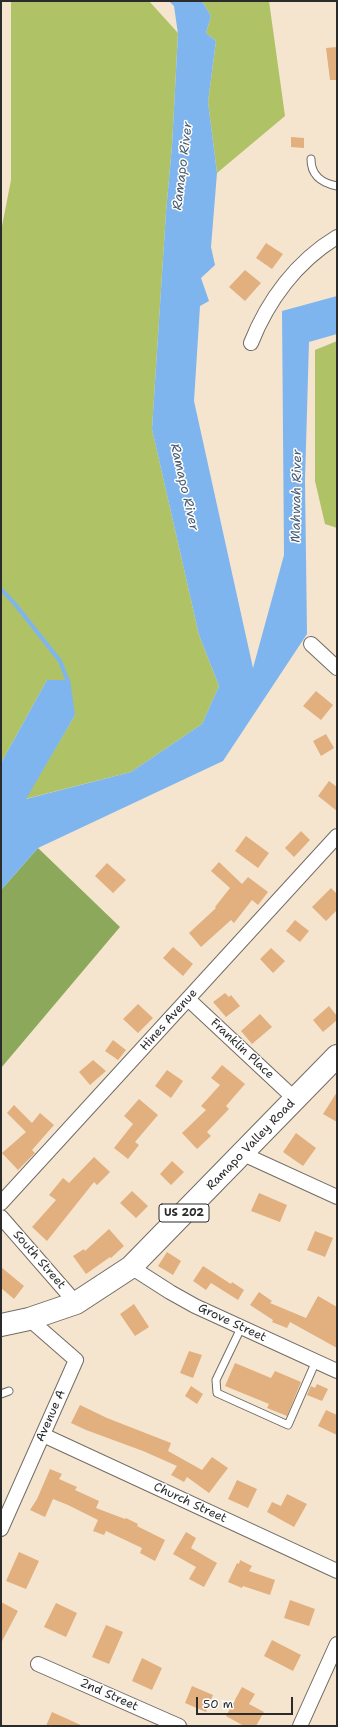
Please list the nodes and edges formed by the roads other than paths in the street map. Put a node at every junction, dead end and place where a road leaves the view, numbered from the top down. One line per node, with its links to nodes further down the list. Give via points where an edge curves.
1 (311, 159): 2 (lane, via 311,167 319,179)
2 (337, 186)
3 (337, 237): 4 (street, via 302,264 285,283 270,304)
4 (251, 343)
5 (312, 644): 6 (street)
6 (337, 668)
7 (337, 836): 8 (street, Hines Avenue)
8 (188, 999): 10 (street, Franklin Place); 13 (street, Hines Avenue)
9 (337, 1056): 10 (main road, Ramapo Valley Road / US 202)
10 (296, 1099): 11 (main road, Ramapo Valley Road / US 202)
11 (243, 1154): 12 (street); 15 (main road, Ramapo Valley Road / US 202)
12 (337, 1197)
13 (1, 1203)
14 (1, 1217): 16 (street, South Street)
15 (131, 1267): 16 (main road, Ramapo Valley Road / US 202); 19 (street, Grove Street, via 195,1306)
16 (76, 1303): 17 (main road, Ramapo Valley Road / US 202)
17 (29, 1319): 18 (main road, Ramapo Valley Road / US 202); 24 (street, Avenue A, via 76,1360)
18 (1, 1325)
19 (241, 1328): 20 (street, Grove Street); 20 (lane, via 216,1380 216,1393 288,1425)
20 (316, 1361): 21 (street, Grove Street)
21 (337, 1371)
22 (9, 1391): 23 (lane)
23 (1, 1394)
24 (43, 1435): 25 (street, Avenue A); 26 (street, Church Street)
25 (1, 1529)
26 (337, 1571)
27 (337, 1644): 30 (street)
28 (38, 1664): 29 (street, 2nd Street)
29 (179, 1726)
30 (300, 1726)

